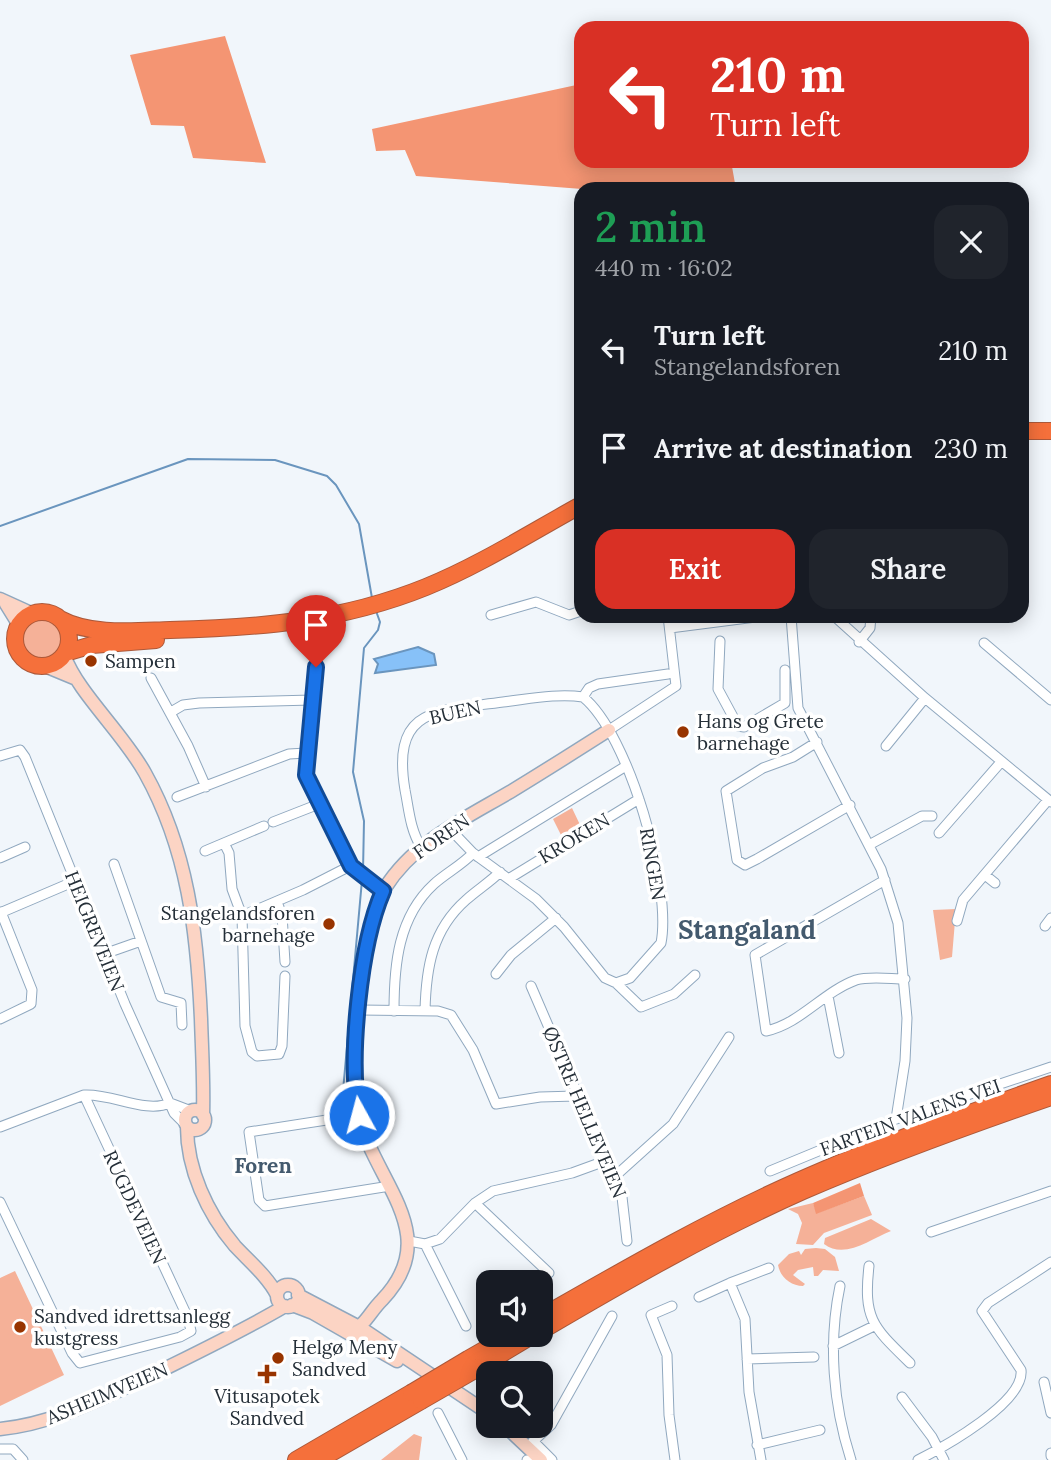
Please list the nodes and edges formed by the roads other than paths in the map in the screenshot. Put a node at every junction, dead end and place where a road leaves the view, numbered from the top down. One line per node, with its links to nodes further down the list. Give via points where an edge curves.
1 (1029, 431): 2 (highway)
2 (1051, 431)
3 (1029, 441): 4 (highway)
4 (1051, 441)
5 (574, 509): 8 (highway)
6 (574, 520): 8 (highway, via 455,585)
7 (0, 599): 10 (main road); 19 (main road, via 17,618)
8 (402, 601): 12 (highway)
9 (574, 613): 11 (street, via 536,602)
10 (33, 614): 13 (highway, via 47,613); 19 (highway)
11 (491, 615)
12 (353, 616): 13 (highway, via 229,629 91,628); 26 (highway, via 281,635 107,643)
13 (60, 619): 26 (highway, via 68,635)
14 (669, 623): 20 (street)
15 (709, 623): 20 (street)
16 (791, 623): 40 (street, via 796,698)
17 (841, 623): 23 (street)
18 (870, 623): 23 (street)
19 (18, 626): 21 (highway); 27 (highway, via 15,640)
20 (670, 628): 39 (street, FOREN, via 676,686)
21 (0, 636)
22 (720, 641): 30 (street, via 719,694 738,726 744,727 785,703)
23 (859, 642): 35 (street)
24 (984, 643): 37 (street)
25 (1, 653): 27 (highway)
26 (65, 654): 29 (highway); 33 (main road)
27 (24, 659): 29 (highway)
28 (316, 663): 36 (street)
29 (45, 666): 33 (main road)
30 (785, 670)
31 (668, 674): 34 (street, via 598,684)
32 (151, 678): 38 (street)
33 (76, 680): 99 (main road, via 141,766 180,856 196,931 202,1080)
34 (583, 698): 39 (street); 58 (street, BUEN, via 523,700 424,717 405,740 400,757 412,829)
35 (925, 698): 41 (street); 44 (street)
36 (312, 700): 38 (street, via 199,703); 42 (street)
37 (1051, 700)
38 (171, 712): 46 (street)
39 (609, 730): 45 (street, RINGEN); 53 (main road, FOREN)
40 (817, 742): 51 (street); 51 (street, via 726,792 737,860 745,866)
41 (886, 746)
42 (306, 753): 46 (street, via 289,754); 50 (street, via 306,775)
43 (0, 756): 68 (street, HEIGREVEIEN, via 20,750 25,757)
44 (1001, 762): 49 (street); 54 (street)
45 (626, 765): 48 (street, RINGEN); 60 (street, FOREN)
46 (206, 787): 47 (street)
47 (177, 797)
48 (639, 799): 66 (street, KROKEN); 83 (street, RINGEN, via 657,873 663,933 657,950 630,978)
49 (1050, 801): 65 (street)
50 (319, 804): 55 (street); 63 (street)
51 (850, 805): 56 (street)
52 (932, 816): 56 (street, via 922,816)
53 (449, 828): 58 (main road, FOREN); 60 (street)
54 (939, 833)
55 (225, 843): 59 (street); 73 (street, via 232,889)
56 (870, 845): 67 (street)
57 (25, 847): 61 (street)
58 (421, 847): 70 (main road, FOREN)
59 (205, 851)
60 (476, 855): 64 (street); 87 (street, FOREN, via 432,886 411,913 397,953)
61 (0, 858)
62 (114, 864): 76 (street)
63 (351, 866): 70 (street); 71 (street)
64 (500, 872): 66 (street); 88 (street, via 465,901 441,930 429,961)
65 (985, 875): 69 (street); 75 (street, via 963,900)
66 (510, 878): 74 (street)
67 (885, 880): 82 (street, via 898,923); 85 (street, via 755,956 766,1031 797,1018)
68 (75, 881): 72 (street); 77 (street, HEIGREVEIEN)
69 (995, 883)
70 (383, 891): 86 (main road, FOREN, via 369,930)
71 (277, 902): 73 (street); 78 (street)
72 (1, 913): 89 (street, via 32,990 31,1004)
73 (242, 916): 81 (street, via 245,1026 251,1052 257,1056 279,1054 282,1046 290,992)
74 (556, 918): 79 (street, via 511,955); 83 (street, via 605,978)
75 (957, 921)
76 (141, 941): 77 (street); 90 (street, via 161,997 181,1003)
77 (104, 954): 98 (street, HEIGREVEIEN)
78 (285, 962)
79 (496, 974)
80 (695, 975): 83 (street, via 674,994 641,1007)
81 (285, 976)
82 (905, 979): 85 (street, via 861,979); 101 (street, via 905,1060)
83 (616, 983)
84 (531, 986): 96 (street, ØSTRE HELLEVEIEN)
85 (828, 996): 92 (street)
86 (360, 1010): 87 (street); 100 (main road, FOREN, via 355,1081)
87 (394, 1011): 88 (street)
88 (425, 1011): 96 (street, via 444,1012 457,1023 496,1104)
89 (0, 1019)
90 (182, 1026)
91 (729, 1037): 106 (street, via 673,1124)
92 (839, 1053)
93 (1051, 1067): 101 (street, FARTEIN VALENS VEI)
94 (1051, 1084): 124 (highway, via 798,1181 683,1237)
95 (84, 1095): 98 (street, via 160,1107); 103 (street); 109 (street, RUGDEVEIEN, via 191,1331 80,1363)
96 (576, 1096): 104 (street, ØSTRE HELLEVEIEN)
97 (1051, 1097): 126 (highway, via 801,1192)
98 (170, 1102): 99 (street); 102 (street, HEIGREVEIEN, via 174,1114)
99 (196, 1112): 102 (main road, via 204,1123)
100 (359, 1115): 107 (main road, FOREN); 107 (street, via 249,1132 259,1200 265,1206)
101 (896, 1119): 105 (street, FARTEIN VALENS VEI)
102 (190, 1126): 122 (main road, via 191,1159 213,1216)
103 (0, 1127)
104 (605, 1161): 106 (street, ØSTRE HELLEVEIEN); 110 (street, via 493,1191)
105 (770, 1171)
106 (612, 1179): 113 (street, ØSTRE HELLEVEIEN, via 624,1205)
107 (390, 1186): 112 (main road, FOREN, via 405,1218)
108 (1051, 1191): 111 (street)
109 (0, 1202)
110 (475, 1203): 114 (street, via 440,1239); 118 (street)
111 (931, 1232)
112 (409, 1241): 114 (street); 129 (main road, FOREN, via 401,1275)
113 (627, 1241)
114 (425, 1244): 127 (street)
115 (1051, 1262): 148 (street, via 982,1311 1020,1365 1020,1382 1010,1399)
116 (869, 1266): 128 (street, via 867,1291)
117 (769, 1268): 119 (street)
118 (546, 1270)
119 (730, 1283): 121 (street); 134 (street, via 745,1319)
120 (839, 1286): 130 (street)
121 (699, 1297)
122 (286, 1298): 129 (main road, via 309,1303); 143 (main road, ASHEIMVEIEN, via 247,1328 76,1410)
123 (672, 1306): 156 (street, via 651,1315 668,1364)
124 (553, 1310)
125 (612, 1316): 149 (street, via 551,1425)
126 (553, 1324)
127 (466, 1326)
128 (874, 1326): 130 (street); 136 (street)
129 (354, 1328): 140 (main road)
130 (832, 1346): 158 (street)
131 (495, 1347): 135 (highway)
132 (508, 1347): 135 (highway)
133 (814, 1357): 134 (street)
134 (747, 1360): 146 (street)
135 (474, 1363): 138 (highway, bridge)
136 (910, 1363)
137 (1044, 1382): 142 (street)
138 (416, 1397): 151 (highway); 152 (highway)
139 (901, 1397): 148 (street)
140 (476, 1405)
141 (438, 1413): 153 (street)
142 (1051, 1413)
143 (0, 1429)
144 (820, 1430): 146 (street)
145 (516, 1438): 149 (main road)
146 (757, 1445): 157 (street)
147 (0, 1449): 150 (street, via 13,1450)
148 (939, 1449): 159 (street); 160 (street)
149 (529, 1452): 154 (main road); 155 (street)
150 (23, 1460)
151 (296, 1460)
152 (319, 1460)
153 (462, 1460)
154 (541, 1460)
155 (552, 1460)
156 (675, 1460)
157 (761, 1460)
158 (851, 1460)
159 (918, 1460)
160 (944, 1460)

